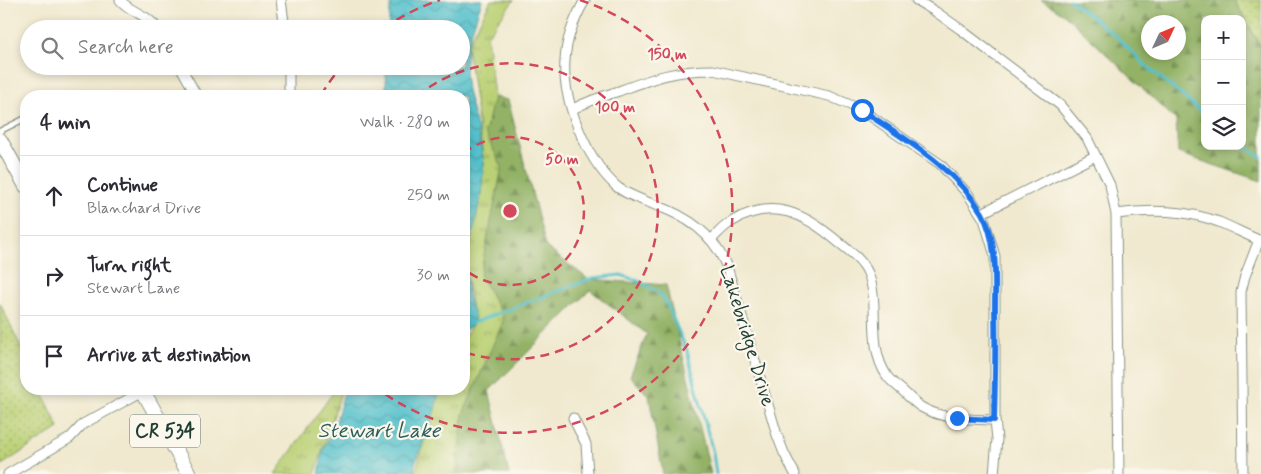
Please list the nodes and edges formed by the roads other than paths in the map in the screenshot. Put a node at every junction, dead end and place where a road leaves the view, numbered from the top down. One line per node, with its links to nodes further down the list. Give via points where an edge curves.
1 (120, 0): 5 (street)
2 (281, 0): 6 (street)
3 (585, 0): 11 (street, Lakebridge Drive, via 569,36 565,61 566,84)
4 (916, 0): 15 (street, via 1060,105 1087,138)
5 (151, 20)
6 (284, 20)
7 (185, 75): 9 (street)
8 (289, 75): 10 (street)
9 (194, 90)
10 (289, 90)
11 (573, 109): 17 (street, via 665,74 693,70 713,70 829,96 862,110 940,164); 19 (street, Lakebridge Drive, via 591,154 615,186 690,221)
12 (20, 121): 13 (lane)
13 (0, 131)
14 (0, 140): 16 (main road)
15 (1095, 156): 17 (street); 18 (street, via 1110,185)
16 (20, 171)
17 (982, 213): 24 (street, via 995,256)
18 (1116, 214): 20 (street, via 1182,213 1218,222); 30 (street)
19 (711, 240): 24 (street, via 730,223 749,213 772,209 792,212 813,222 861,261 868,273 878,358 888,377 920,406 937,415); 28 (street, Lakebridge Drive, via 725,262 777,435)
20 (1260, 241): 31 (street, via 1241,292)
21 (133, 395): 25 (street, via 83,424 70,438)
22 (145, 395): 26 (main road, CR 534)
23 (573, 418): 27 (street, via 586,444)
24 (994, 420): 29 (street, via 997,439)
25 (8, 474)
26 (189, 474)
27 (588, 474)
28 (795, 474)
29 (994, 474)
30 (1119, 474)
31 (1243, 474)

